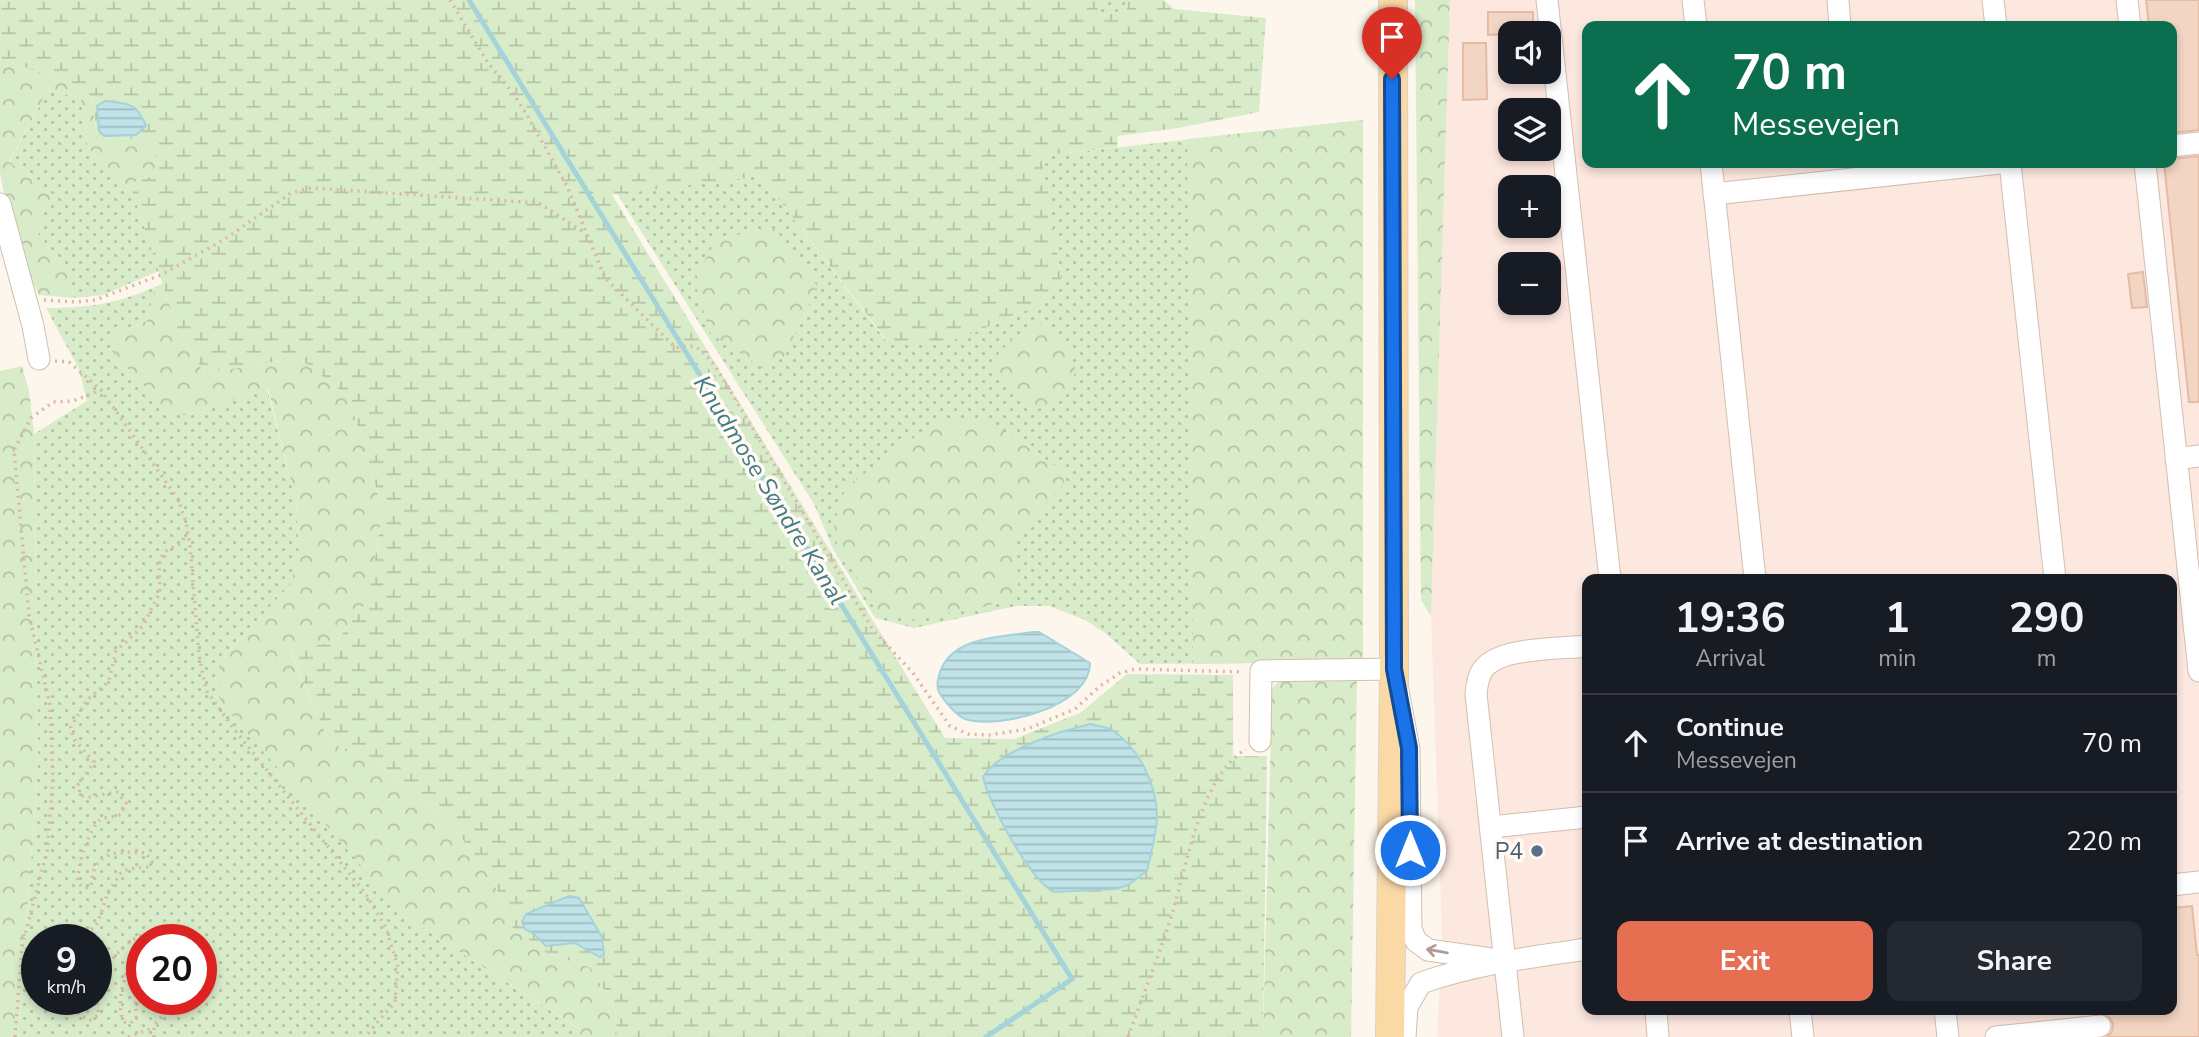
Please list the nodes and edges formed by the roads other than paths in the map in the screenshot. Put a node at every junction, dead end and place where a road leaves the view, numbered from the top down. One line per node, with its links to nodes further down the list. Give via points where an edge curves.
1 (1392, 0): 27 (main road)
2 (1547, 0): 23 (lane)
3 (1693, 0): 7 (lane)
4 (1838, 0): 8 (lane)
5 (1993, 0): 9 (lane)
6 (2127, 0): 10 (lane)
7 (1695, 21)
8 (1840, 21)
9 (1995, 21)
10 (2129, 21)
11 (2199, 143): 12 (lane)
12 (2177, 145)
13 (1711, 168): 18 (lane)
14 (1910, 168): 17 (lane)
15 (2011, 168): 25 (lane)
16 (2146, 168): 22 (lane)
17 (1856, 171): 18 (lane)
18 (1714, 194): 24 (lane)
19 (0, 204): 20 (lane)
20 (39, 359)
21 (2199, 456): 22 (lane)
22 (2176, 459): 28 (lane)
23 (1608, 574)
24 (1754, 574)
25 (2054, 574)
26 (1582, 647): 31 (lane, via 1509,654 1484,668 1478,679)
27 (1394, 669): 29 (lane, via 1261,671); 35 (lane, one-way to 27, via 1428,950 1416,941 1411,929 1409,748); 40 (main road)
28 (2199, 671)
29 (1260, 741)
30 (1582, 818): 31 (lane)
31 (1491, 827): 35 (lane)
32 (2199, 882): 33 (lane)
33 (2177, 884)
34 (1582, 950): 35 (lane)
35 (1504, 961): 41 (lane, via 1421,983 1407,1007); 42 (lane)
36 (1656, 1015): 43 (lane)
37 (1801, 1015): 44 (lane)
38 (1946, 1015): 45 (lane)
39 (2100, 1026): 46 (lane)
40 (1390, 1037)
41 (1405, 1037)
42 (1513, 1037)
43 (1658, 1037)
44 (1803, 1037)
45 (1948, 1037)
46 (1996, 1037)

